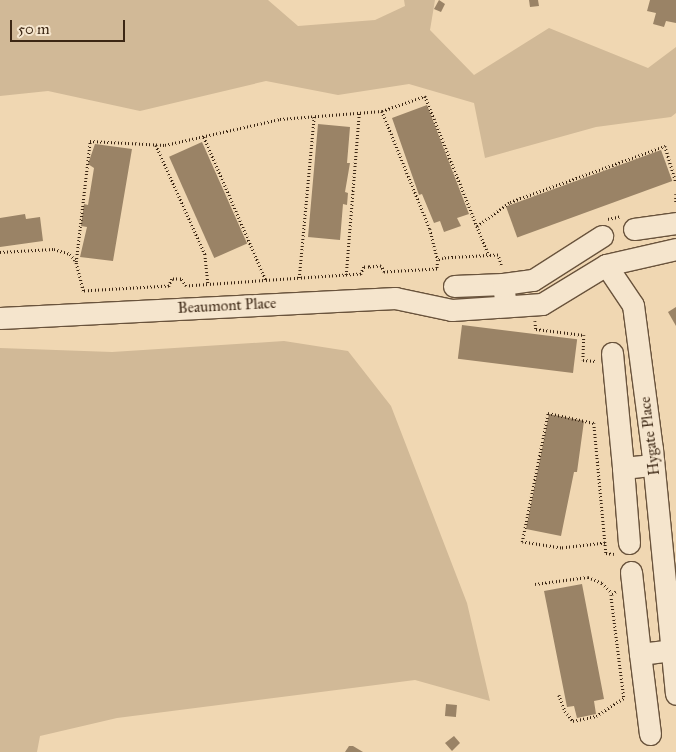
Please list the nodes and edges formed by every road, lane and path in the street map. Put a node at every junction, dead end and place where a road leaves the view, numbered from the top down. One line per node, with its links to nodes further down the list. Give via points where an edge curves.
1 (382, 111): 2 (path); 11 (path, via 425,96); 16 (path, via 430,229)
2 (360, 113): 3 (path); 19 (path)
3 (314, 117): 4 (path, via 280,119); 21 (path)
4 (204, 137): 5 (path); 22 (path)
5 (156, 145): 17 (path, via 90,141); 23 (path, via 205,254)
6 (676, 181): 11 (path, via 664,146 510,202)
7 (676, 194): 8 (path)
8 (676, 203)
9 (633, 222): 10 (street); 12 (path)
10 (676, 223)
11 (477, 226): 15 (path)
12 (602, 229): 20 (street, via 533,280)
13 (676, 250): 18 (street, Beaumont Place)
14 (0, 252): 17 (path, via 54,249 70,254)
15 (490, 256): 16 (path); 20 (path, via 501,256)
16 (438, 260): 19 (path, via 437,269 384,272 381,266 364,267 362,274)
17 (76, 262): 23 (path, via 85,292 169,286 172,280 181,279 186,286)
18 (606, 266): 25 (street, Beaumont Place, via 542,304); 29 (street, Hygate Place, via 633,305)
19 (346, 275): 21 (path)
20 (503, 276): 24 (street); 25 (street)
21 (299, 278): 22 (path)
22 (266, 280): 23 (path)
23 (208, 284)
24 (454, 286)
25 (506, 306): 27 (street, Beaumont Place, via 452,310 395,298)
26 (535, 317): 28 (path, via 536,329 584,335 583,360)
27 (0, 318)
28 (607, 357): 30 (street)
29 (653, 465): 30 (street); 36 (street, Hygate Place)
30 (623, 468): 32 (street)
31 (605, 543): 31 (path, via 594,423 548,414 522,542 561,548); 32 (path, via 607,554)
32 (627, 556): 37 (street)
33 (536, 584): 35 (path, via 588,577 602,583)
34 (625, 592): 35 (path)
35 (612, 593): 40 (path)
36 (672, 650): 37 (street); 38 (street, Hygate Place)
37 (640, 654): 42 (street)
38 (676, 694)
39 (559, 695): 40 (path, via 565,712 574,720 596,716)
40 (624, 698): 41 (path)
41 (629, 698)
42 (650, 734)

